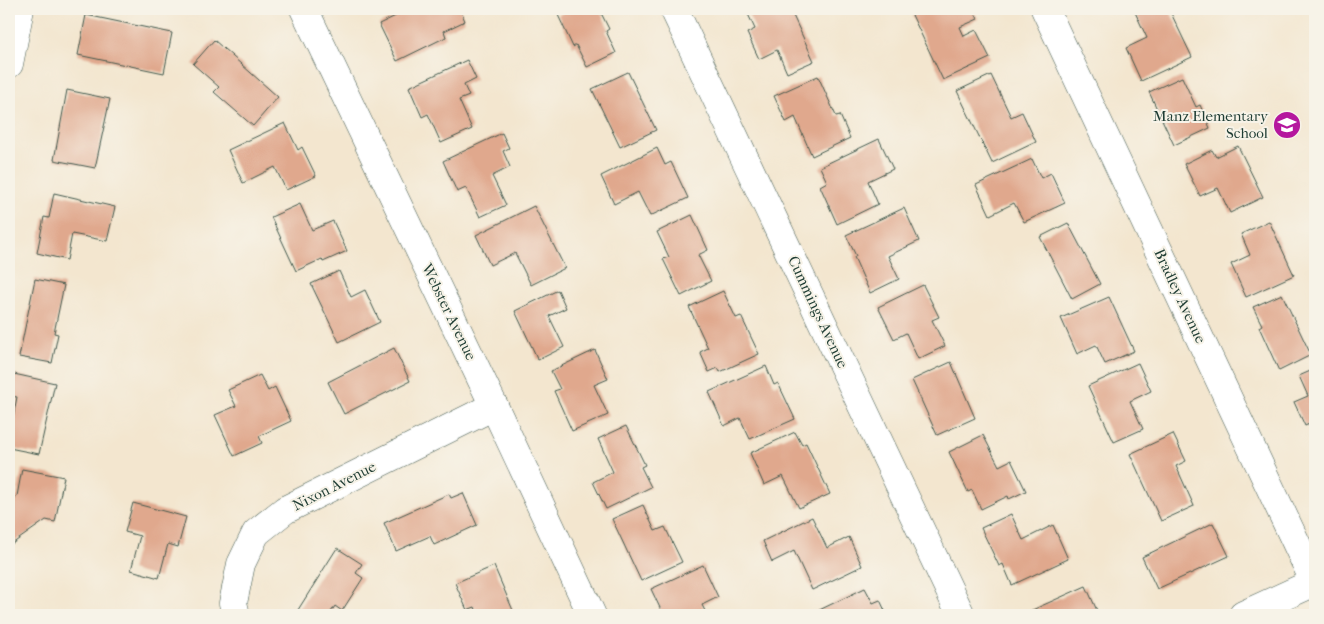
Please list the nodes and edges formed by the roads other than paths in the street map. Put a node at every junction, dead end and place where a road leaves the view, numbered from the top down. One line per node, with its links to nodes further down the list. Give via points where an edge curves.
1 (20, 9): 5 (street)
2 (304, 9): 6 (street, Webster Avenue)
3 (674, 9): 10 (street, Cummings Avenue)
4 (1045, 9): 7 (street, Bradley Avenue)
5 (9, 64)
6 (494, 406): 8 (street, Nixon Avenue, via 285,510 256,533 241,564 234,603); 9 (street, Webster Avenue)
7 (1315, 582): 11 (street)
8 (236, 615)
9 (592, 615)
10 (961, 615)
11 (1243, 615)

